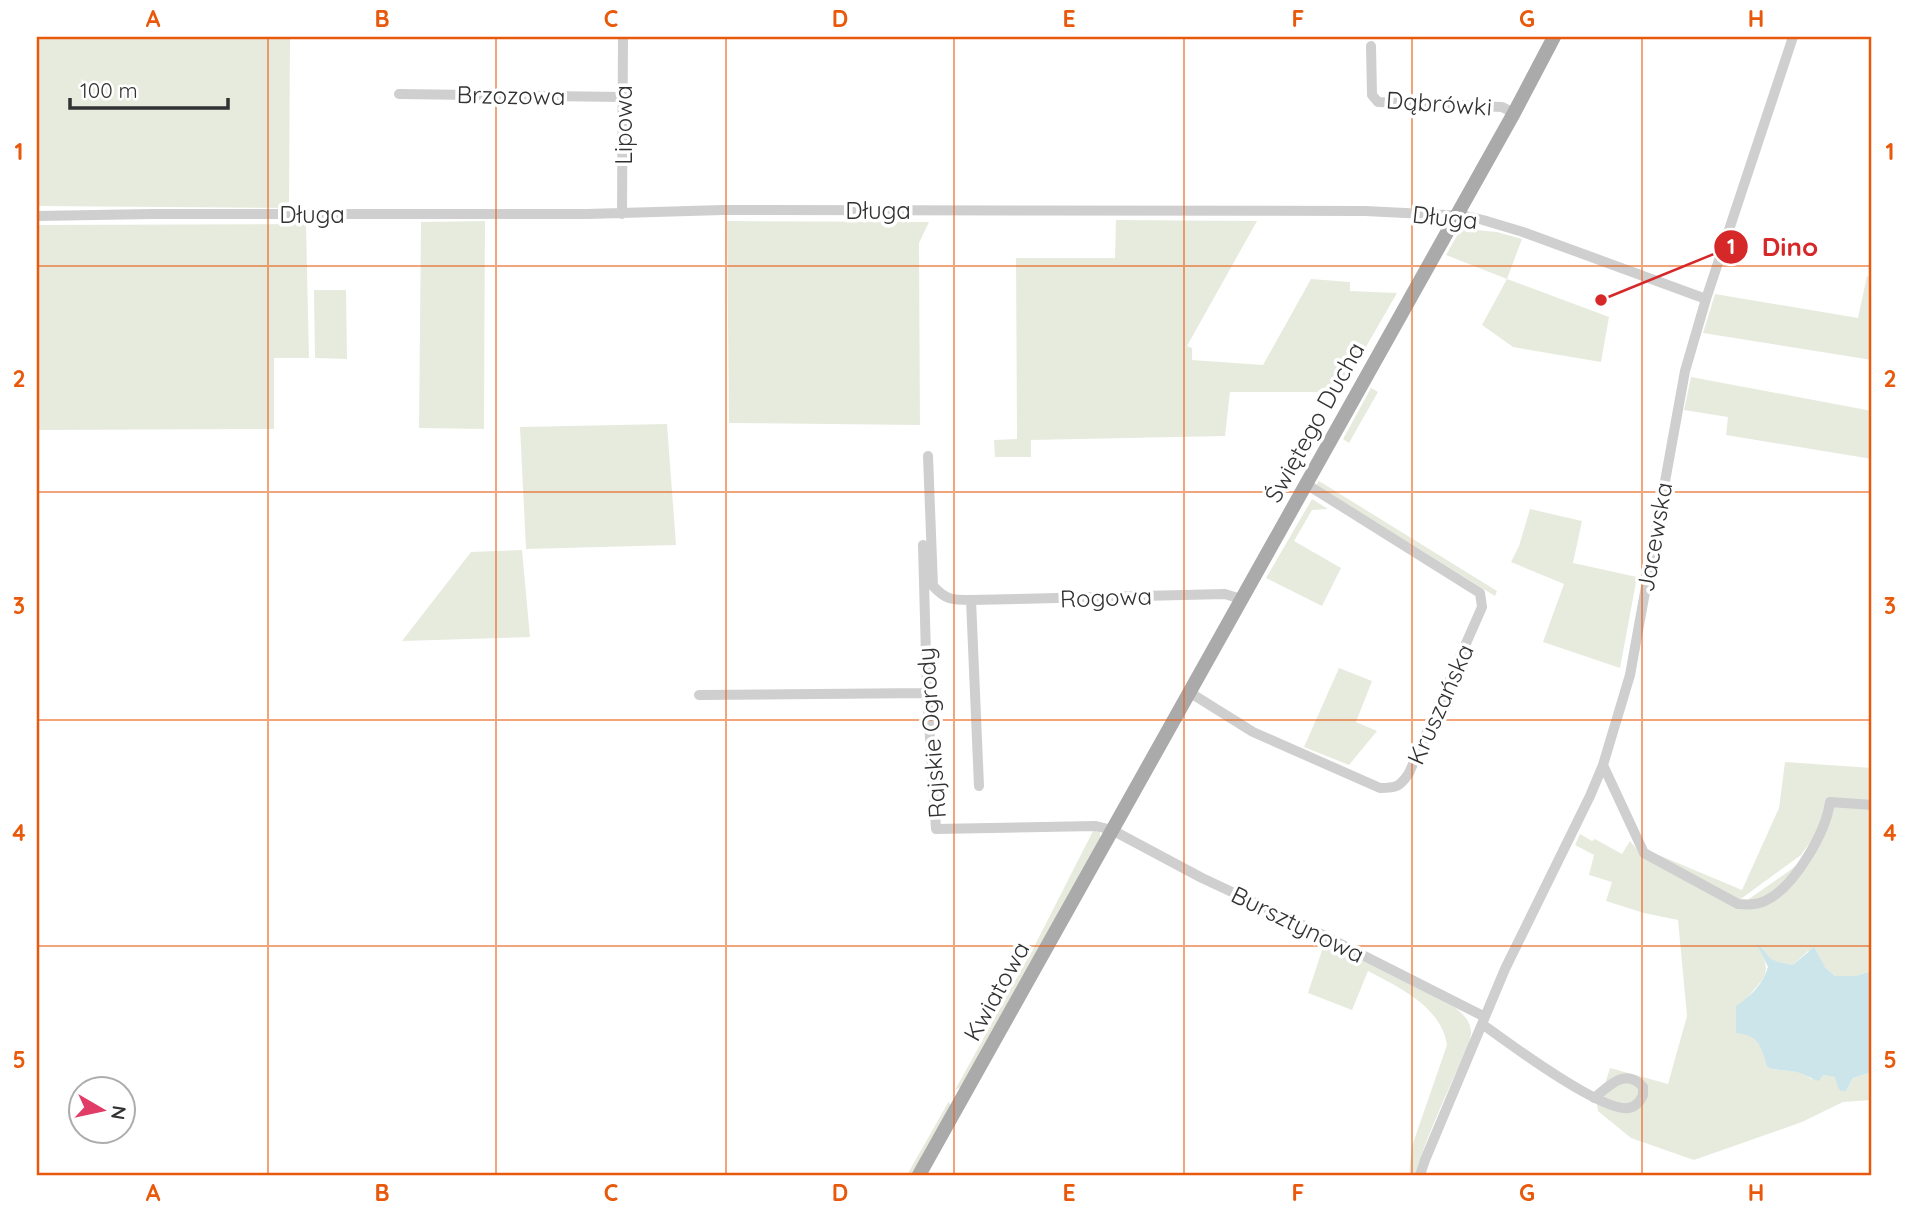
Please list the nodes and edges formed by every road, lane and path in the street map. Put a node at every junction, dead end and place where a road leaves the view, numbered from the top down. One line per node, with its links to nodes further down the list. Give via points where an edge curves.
1 (623, 37): 6 (street, Lipowa)
2 (1554, 37): 7 (main road, Świętego Ducha)
3 (1793, 37): 11 (street, Jacewska)
4 (1371, 46): 7 (street, Dąbrówki, via 1372,95 1378,102 1502,107)
5 (399, 94): 6 (street, Brzozowa)
6 (623, 97): 8 (street, Lipowa)
7 (1514, 113): 9 (main road, Świętego Ducha)
8 (622, 214): 9 (street, Długa, via 723,209); 10 (street, Długa)
9 (1456, 215): 11 (street, Długa, via 1523,232); 13 (main road, Świętego Ducha)
10 (37, 216)
11 (1706, 299): 20 (street, Jacewska, via 1685,371 1630,675)
12 (928, 456): 16 (street, Rogowa, via 933,586 953,600)
13 (1306, 484): 15 (main road, Świętego Ducha); 17 (street, Kruszańska, via 1480,593 1482,607 1409,773 1401,785 1380,788 1253,732)
14 (923, 545): 18 (street, Rajskie Ogrody)
15 (1241, 599): 16 (street, Rogowa, via 1212,594); 17 (main road, Świętego Ducha)
16 (971, 600): 21 (street)
17 (1189, 692): 23 (main road, Świętego Ducha)
18 (927, 693): 19 (street); 23 (street, Rajskie Ogrody, via 936,829)
19 (699, 695)
20 (1603, 765): 22 (street, via 1644,853 1738,904 1763,902 1791,880 1816,840 1830,802); 24 (street, Jacewska)
21 (979, 786)
22 (1872, 805)
23 (1112, 830): 24 (street, Bursztynowa); 26 (main road, Kwiatowa)
24 (1483, 1020): 25 (street, Bursztynowa, via 1542,1066); 27 (street, Jacewska)
25 (1594, 1098)
26 (919, 1175)
27 (1420, 1175)

